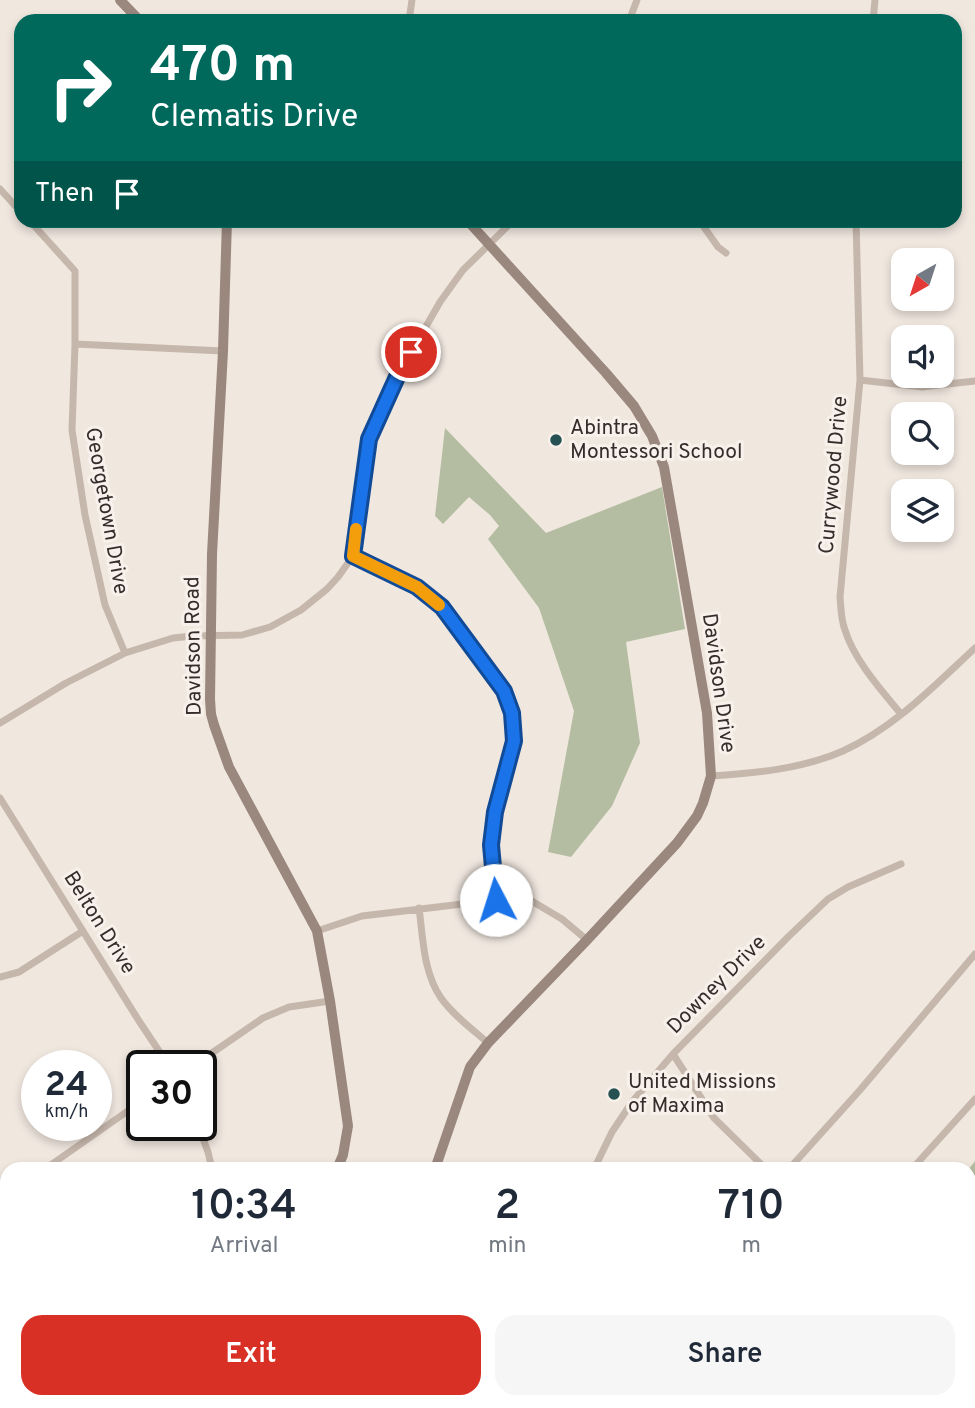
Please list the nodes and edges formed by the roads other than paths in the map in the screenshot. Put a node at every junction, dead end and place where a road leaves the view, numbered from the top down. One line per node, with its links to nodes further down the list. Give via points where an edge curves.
1 (120, 0): 2 (street)
2 (133, 14)
3 (0, 189): 4 (street)
4 (14, 204)
5 (36, 228): 13 (street, Georgetown Drive, via 75,271)
6 (227, 228): 14 (street, Davidson Road)
7 (475, 228): 11 (street, Davidson Drive)
8 (506, 228): 11 (street)
9 (704, 228): 12 (street)
10 (856, 228): 15 (street, Currywood Drive)
11 (490, 244): 17 (street, via 440,302 397,377 369,439); 23 (street, Davidson Drive, via 634,406 652,436 667,480 707,713)
12 (726, 253)
13 (75, 344): 14 (street); 20 (street, Georgetown Drive, via 72,430 85,515 105,605)
14 (223, 351): 18 (street, Davidson Road)
15 (860, 380): 16 (street, via 922,387); 21 (street, Currywood Drive, via 840,597 843,627 861,662)
16 (975, 381)
17 (353, 556): 18 (street, via 327,589 289,617 242,635); 26 (street, via 417,587 442,607 504,691 512,713 514,741 491,845)
18 (211, 636): 20 (street, via 173,638); 28 (street, Davidson Road, via 211,713 220,744)
19 (975, 648): 21 (street)
20 (125, 653): 22 (street, via 66,682)
21 (901, 714): 23 (street, via 843,751 809,763)
22 (0, 723)
23 (711, 776): 30 (street, Davidson Drive, via 697,816 677,843)
24 (0, 798): 29 (street, Belton Drive)
25 (901, 864): 37 (street, Downey Drive, via 828,899)
26 (496, 900): 27 (street); 30 (street, via 530,900)
27 (419, 908): 28 (street, via 362,916); 34 (street, via 426,962 441,998)
28 (317, 931): 33 (street, Davidson Road)
29 (83, 932): 32 (street, via 19,972); 35 (street, Belton Drive)
30 (587, 940): 34 (street, Davidson Drive)
31 (975, 954): 47 (street)
32 (0, 977)
33 (330, 1001): 36 (street, via 289,1007 263,1018); 43 (street, Davidson Road, via 348,1126)
34 (488, 1043): 44 (street, Davidson Drive, via 470,1067)
35 (159, 1050)
36 (216, 1050)
37 (673, 1054): 45 (street, Downey Drive, via 631,1104); 46 (street, via 714,1118)
38 (975, 1099): 48 (street)
39 (126, 1112): 41 (street)
40 (204, 1141): 42 (street)
41 (55, 1162)
42 (210, 1162)
43 (340, 1162)
44 (437, 1162)
45 (597, 1162)
46 (759, 1162)
47 (795, 1162)
48 (918, 1162)

